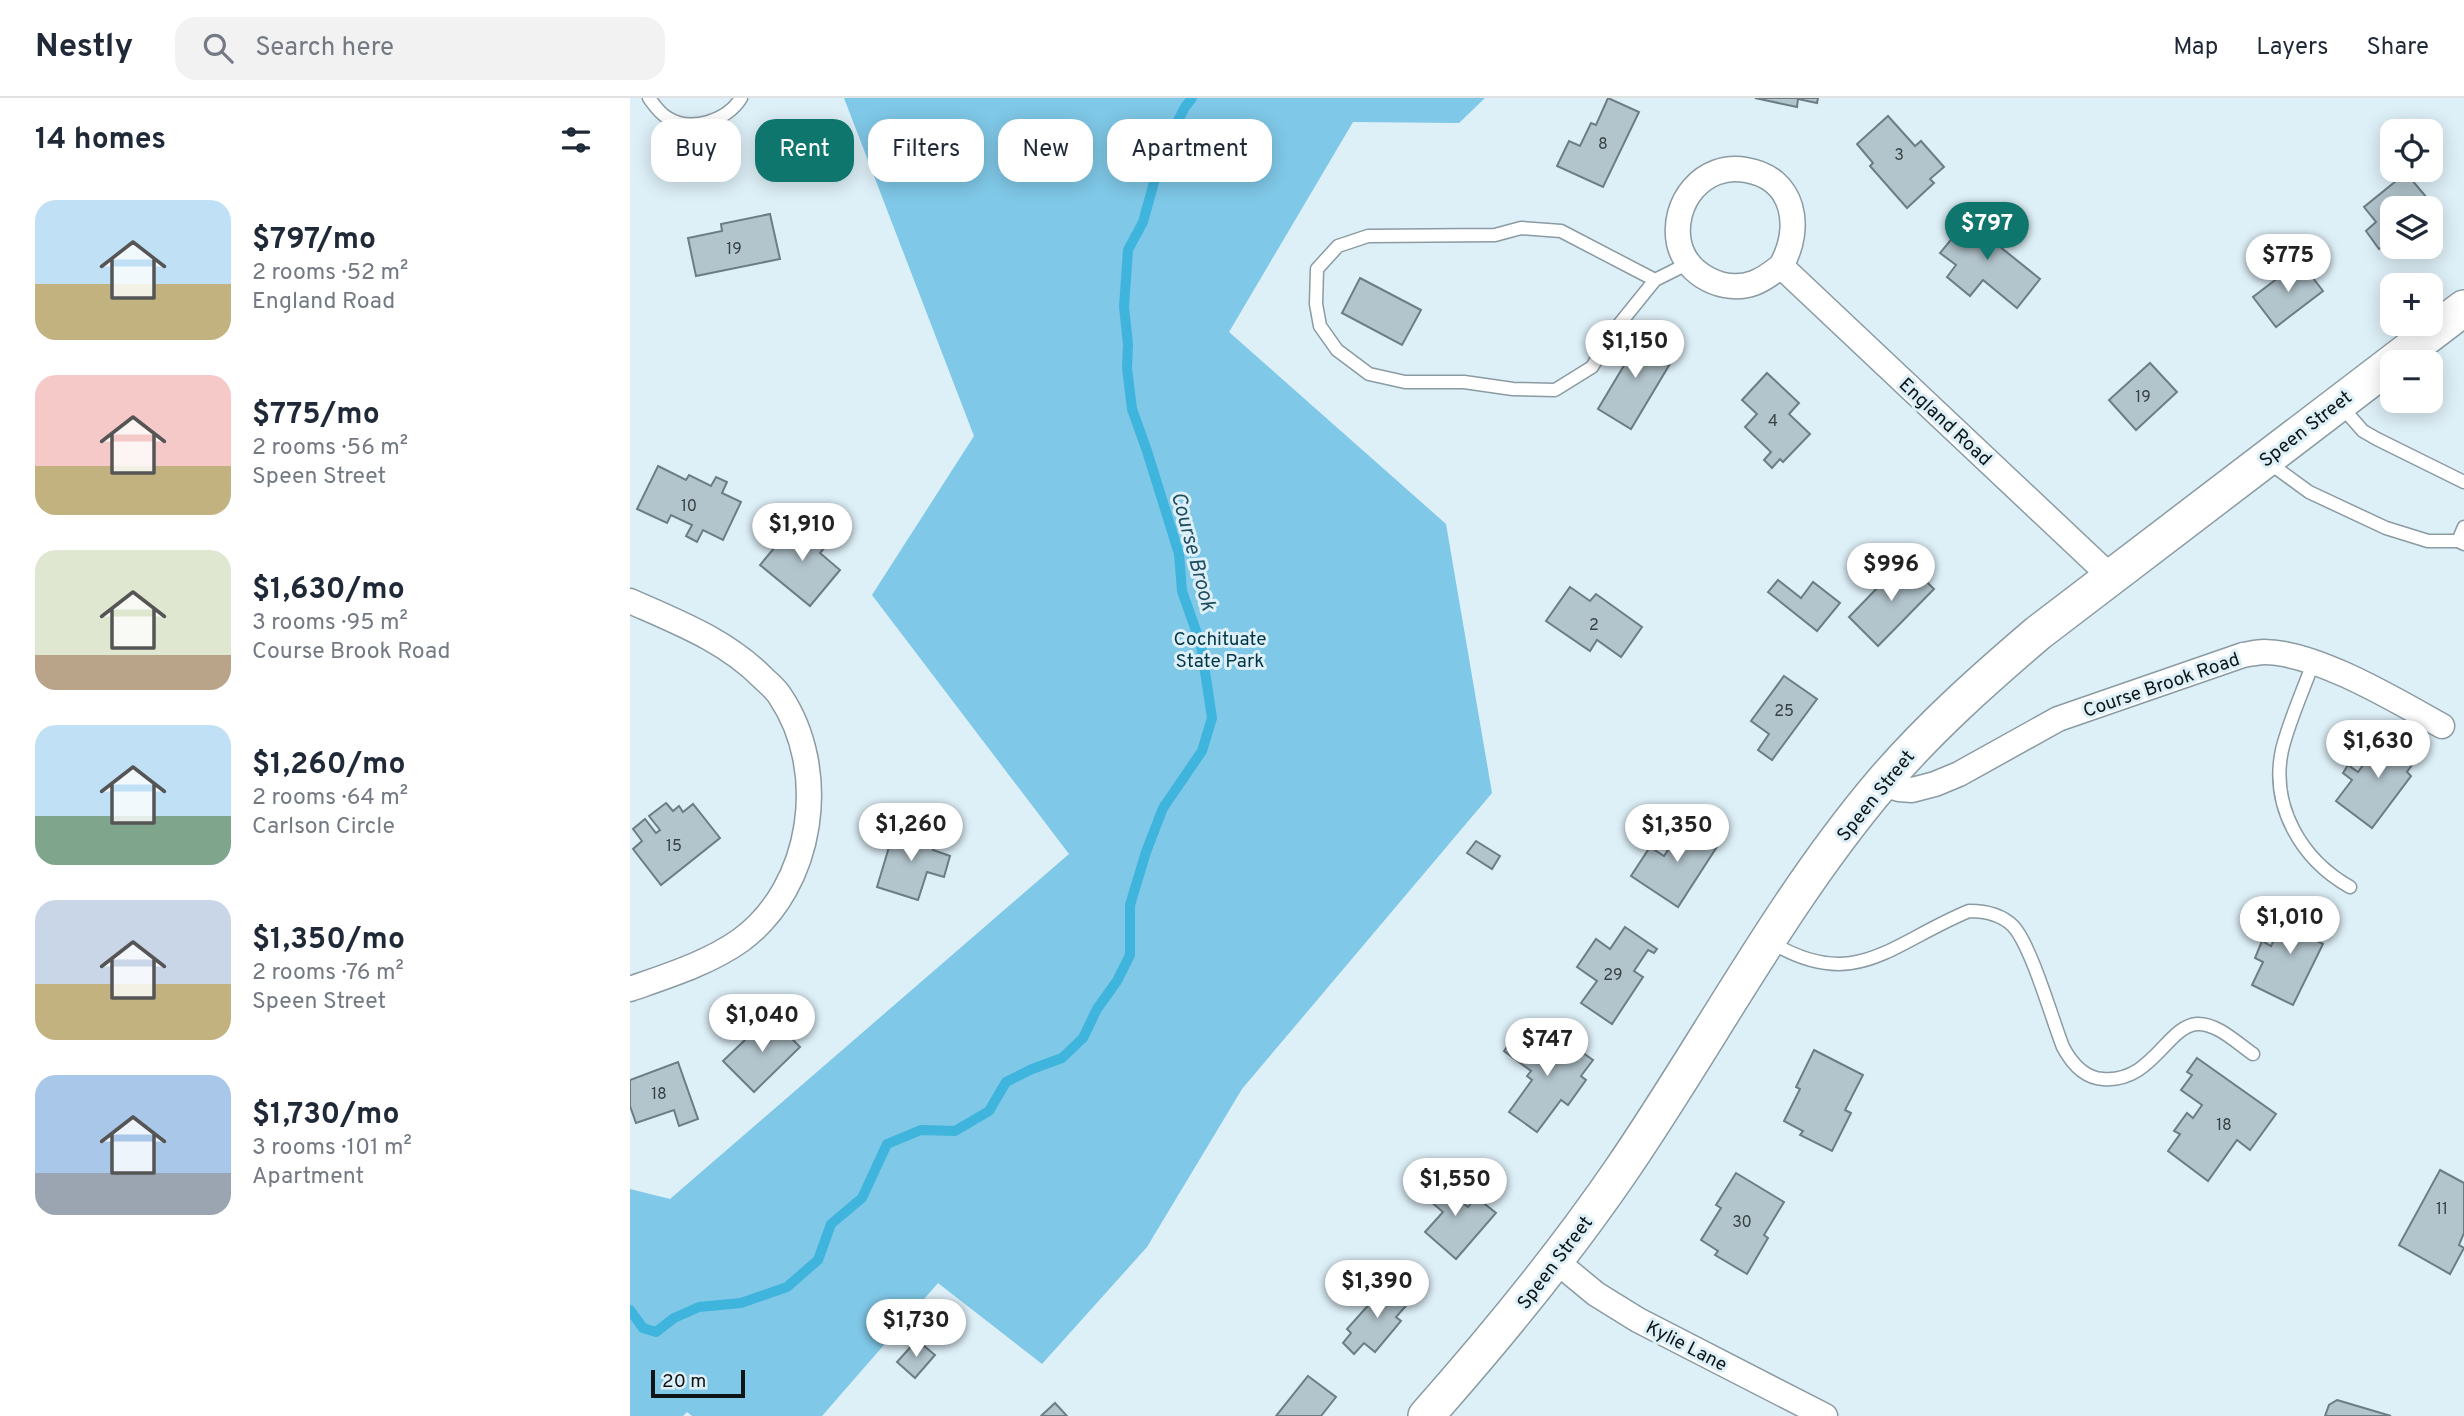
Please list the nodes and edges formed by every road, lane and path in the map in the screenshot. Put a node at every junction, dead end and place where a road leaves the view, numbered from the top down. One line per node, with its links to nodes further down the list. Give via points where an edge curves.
1 (649, 98): 2 (lane, via 669,119 688,124 714,121)
2 (741, 98)
3 (1689, 263): 4 (street, via 1701,276 1734,287 1768,277); 4 (street, via 1677,231 1685,197 1711,174 1737,169 1762,175 1787,200 1794,233); 5 (lane)
4 (1781, 266): 12 (street, England Road)
5 (1655, 280): 5 (lane, via 1613,332 1592,367 1555,390 1405,382 1368,374 1337,350 1320,326 1316,304 1317,269 1338,246 1368,236 1495,234 1521,228 1561,231)
6 (2464, 308): 7 (street, Speen Street)
7 (2338, 402): 8 (street, Speen Street); 9 (lane, via 2350,419 2376,439)
8 (2265, 459): 11 (lane, via 2309,492 2386,528 2428,541); 12 (street, Speen Street)
9 (2464, 482)
10 (2464, 527): 11 (lane)
11 (2461, 543)
12 (2111, 577): 16 (street, Speen Street, via 1985,678 1931,728)
13 (630, 601): 19 (street, via 712,638 756,671 780,695 801,737 810,780 806,829 796,869 774,907 741,939 705,960)
14 (2313, 663): 15 (street, Course Brook Road); 16 (street, Course Brook Road, via 2276,653 2243,655 2058,719 1935,784 1912,789); 17 (lane, via 2282,750 2282,797 2290,823 2315,863)
15 (2442, 726)
16 (1881, 784): 18 (street, Speen Street)
17 (2350, 887)
18 (1769, 941): 20 (lane, via 1808,961 1850,964 1869,960 1969,911 1984,911 2000,916 2021,935 2063,1047 2085,1073 2104,1080 2126,1077 2194,1024 2209,1025); 21 (street, Speen Street, via 1627,1162)
19 (630, 989)
20 (2253, 1054)
21 (1556, 1261): 22 (street, Speen Street); 23 (street, Kylie Lane, via 1638,1320)
22 (1426, 1416)
23 (1825, 1416)

